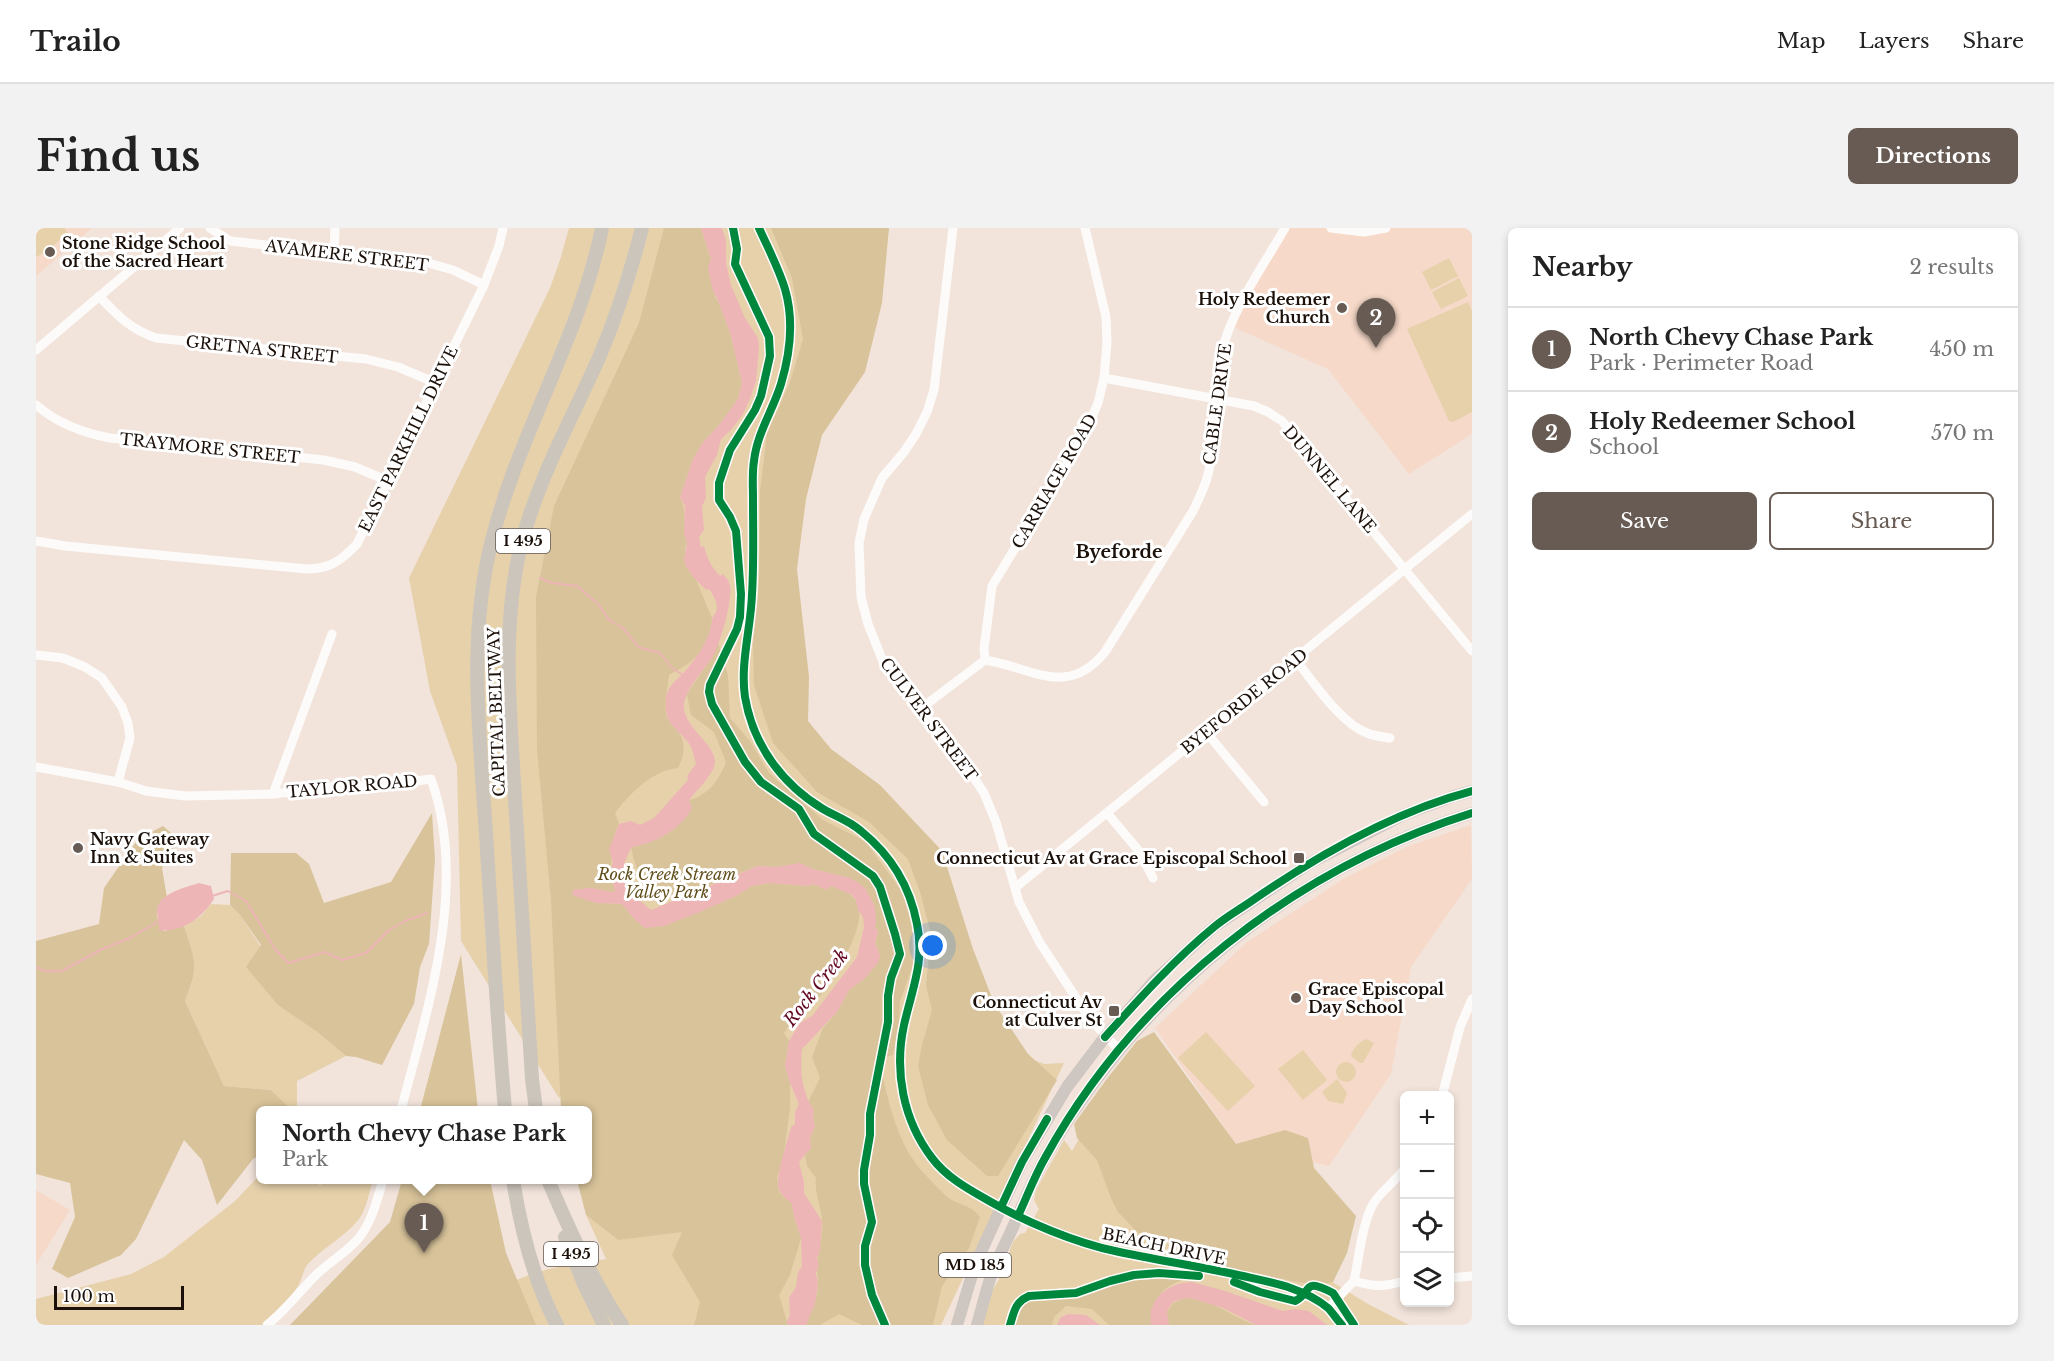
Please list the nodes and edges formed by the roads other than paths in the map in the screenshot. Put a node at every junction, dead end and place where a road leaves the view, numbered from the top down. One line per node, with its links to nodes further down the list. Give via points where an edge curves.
1 (180, 228): 15 (street)
2 (210, 228): 13 (street, AVAMERE STREET, via 230,241)
3 (335, 228): 13 (street)
4 (503, 228): 14 (street, EAST PARKHILL DRIVE)
5 (602, 228): 49 (highway, CAPITAL BELTWAY / I 495, via 585,296 503,501 489,552 478,626 479,718)
6 (642, 228): 50 (highway, CAPITAL BELTWAY / I 495, via 618,311 531,509 513,592 509,632 510,713)
7 (759, 228): 56 (street, BEACH DRIVE, via 785,288 790,316 789,346 780,386 759,435 754,462 752,596 744,671 749,715 768,757 796,790 859,828 878,846 905,884 919,929 920,949 917,981 904,1027 902,1095 912,1126 930,1156 956,1180)
8 (953, 228): 30 (street, CULVER STREET, via 927,412 904,452 882,478 864,519 859,543 861,597 868,624 884,664)
9 (1085, 228): 17 (street, CARRIAGE ROAD, via 1106,317)
10 (1285, 228): 19 (street, CABLE DRIVE, via 1226,337)
11 (1331, 228): 12 (street, via 1364,232)
12 (1386, 228)
13 (334, 252): 14 (street, AVAMERE STREET, via 428,262)
14 (484, 285): 18 (street, EAST PARKHILL DRIVE)
15 (99, 297): 16 (street); 18 (street, GRETNA STREET, via 126,324 156,338 366,359)
16 (36, 350)
17 (1104, 378): 19 (street, DUNNEL LANE); 29 (street, CARRIAGE ROAD, via 1085,434 992,586)
18 (436, 382): 21 (street, EAST PARKHILL DRIVE)
19 (1215, 399): 24 (street, DUNNEL LANE, via 1254,406 1282,421); 29 (street, CABLE DRIVE, via 1210,466 1204,487 1193,511 1097,662 1071,676 1057,678)
20 (36, 405): 21 (street, TRAYMORE STREET, via 66,425 89,434 324,460 355,467)
21 (388, 481): 23 (street, EAST PARKHILL DRIVE, via 357,544 342,559 320,569)
22 (1472, 514): 24 (street, BYEFORDE ROAD)
23 (36, 541)
24 (1404, 569): 26 (street, DUNNEL LANE); 28 (street, BYEFORDE ROAD)
25 (332, 634): 36 (street)
26 (1472, 651)
27 (36, 655): 34 (street, via 63,658 85,667 102,678 122,707 130,738)
28 (1295, 659): 31 (street, BYEFORDE ROAD); 32 (street, via 1354,726 1367,734)
29 (985, 660): 30 (street)
30 (920, 710): 42 (street, CULVER STREET, via 984,793)
31 (1206, 732): 37 (street); 38 (street, BYEFORDE ROAD)
32 (1390, 738)
33 (36, 767): 34 (street)
34 (118, 782): 36 (street, TAYLOR ROAD, via 185,796)
35 (1472, 791): 40 (main road, MD 185, via 1403,815)
36 (273, 794): 48 (street, TAYLOR ROAD, via 432,779 446,844 443,931 434,986)
37 (1264, 802)
38 (1107, 813): 41 (street, via 1139,851); 42 (street, BYEFORDE ROAD)
39 (1472, 813): 43 (main road, MD 185, via 1375,851)
40 (1295, 872): 43 (main road); 45 (main road, MD 185, via 1215,926 1155,981)
41 (1153, 878)
42 (1016, 886): 45 (street, CULVER STREET, via 1019,902 1040,942)
43 (1305, 889): 46 (main road, MD 185, via 1216,952 1173,991)
44 (1472, 999): 47 (street)
45 (1105, 1037): 46 (street, CULVER STREET); 56 (main road, MD 185, via 1057,1103)
46 (1119, 1050): 57 (main road, MD 185, via 1071,1114 1044,1159)
47 (1443, 1091)
48 (402, 1106)
49 (505, 1106)
50 (535, 1106)
51 (1400, 1175): 60 (street, via 1374,1203)
52 (381, 1184): 64 (street, via 367,1226 357,1240)
53 (514, 1184): 63 (highway, I 495, via 532,1265)
54 (550, 1184): 67 (highway, I 495, via 572,1256)
55 (550, 1184): 68 (highway, via 581,1252)
56 (1001, 1207): 57 (street, BEACH DRIVE); 69 (main road, MD 185, via 975,1265)
57 (1018, 1216): 62 (street, BEACH DRIVE, via 1111,1250 1286,1286); 70 (main road, MD 185, via 993,1272)
58 (1472, 1276): 59 (street)
59 (1454, 1278)
60 (1354, 1281): 61 (street, via 1384,1287); 62 (street)
61 (1400, 1282)
62 (1328, 1308): 71 (street, BEACH DRIVE)
63 (549, 1309): 65 (highway); 66 (highway, I 495)
64 (267, 1325)
65 (552, 1325)
66 (557, 1325)
67 (604, 1325)
68 (622, 1325)
69 (957, 1325)
70 (977, 1325)
71 (1342, 1325)

